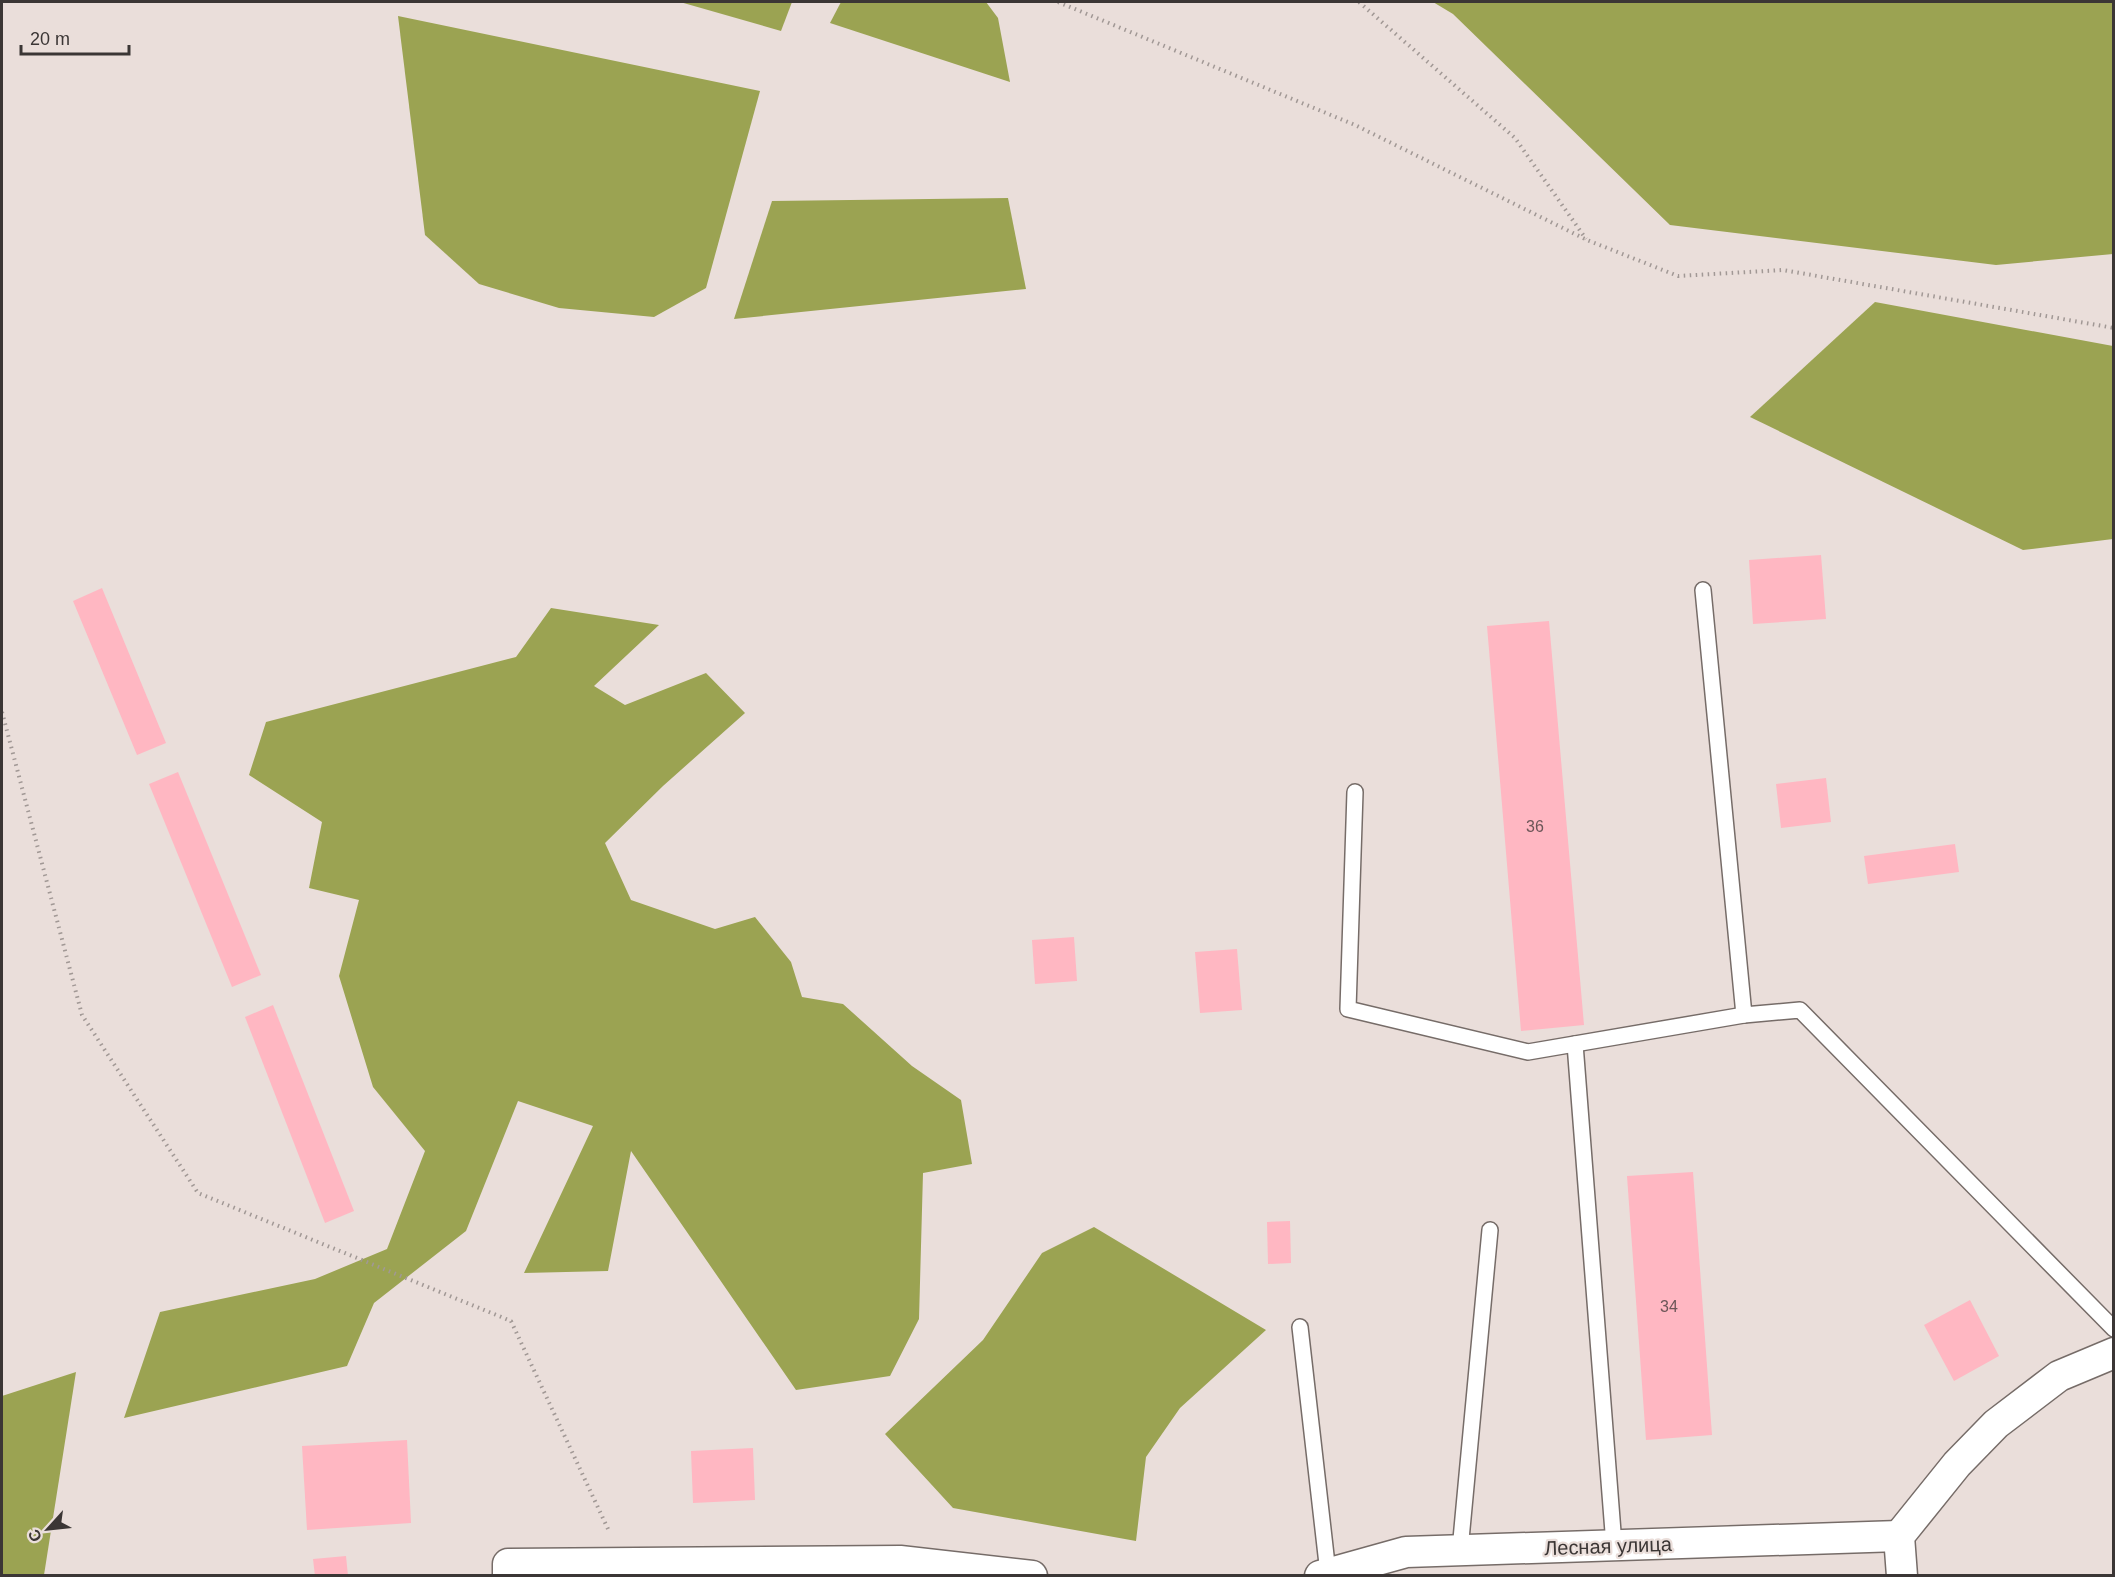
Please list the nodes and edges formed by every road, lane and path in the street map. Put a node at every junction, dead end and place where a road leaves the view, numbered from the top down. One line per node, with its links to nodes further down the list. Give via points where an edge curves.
1 (1058, 2): 3 (path, via 1355,125)
2 (1359, 2): 3 (path, via 1515,138)
3 (1587, 240): 4 (path, via 1678,276 1783,270)
4 (2114, 328)
5 (1703, 590): 8 (lane)
6 (2, 712): 17 (path, via 82,1015 198,1193 511,1321)
7 (1355, 792): 9 (lane, via 1348,1009 1528,1052)
8 (1743, 1015): 9 (lane); 12 (lane, via 1800,1010)
9 (1575, 1044): 15 (lane)
10 (1490, 1230): 16 (lane)
11 (1300, 1327): 18 (lane)
12 (2114, 1329)
13 (2114, 1353): 14 (street, via 2059,1376 1996,1424 1957,1464)
14 (1899, 1536): 15 (street, Лесная улица); 21 (street)
15 (1614, 1545): 16 (street, Лесная улица)
16 (1460, 1550): 18 (street, Лесная улица, via 1406,1552)
17 (624, 1563): 19 (street, via 508,1564); 20 (street, via 900,1561)
18 (1324, 1574)
19 (508, 1575)
20 (1032, 1575)
21 (1902, 1575)

